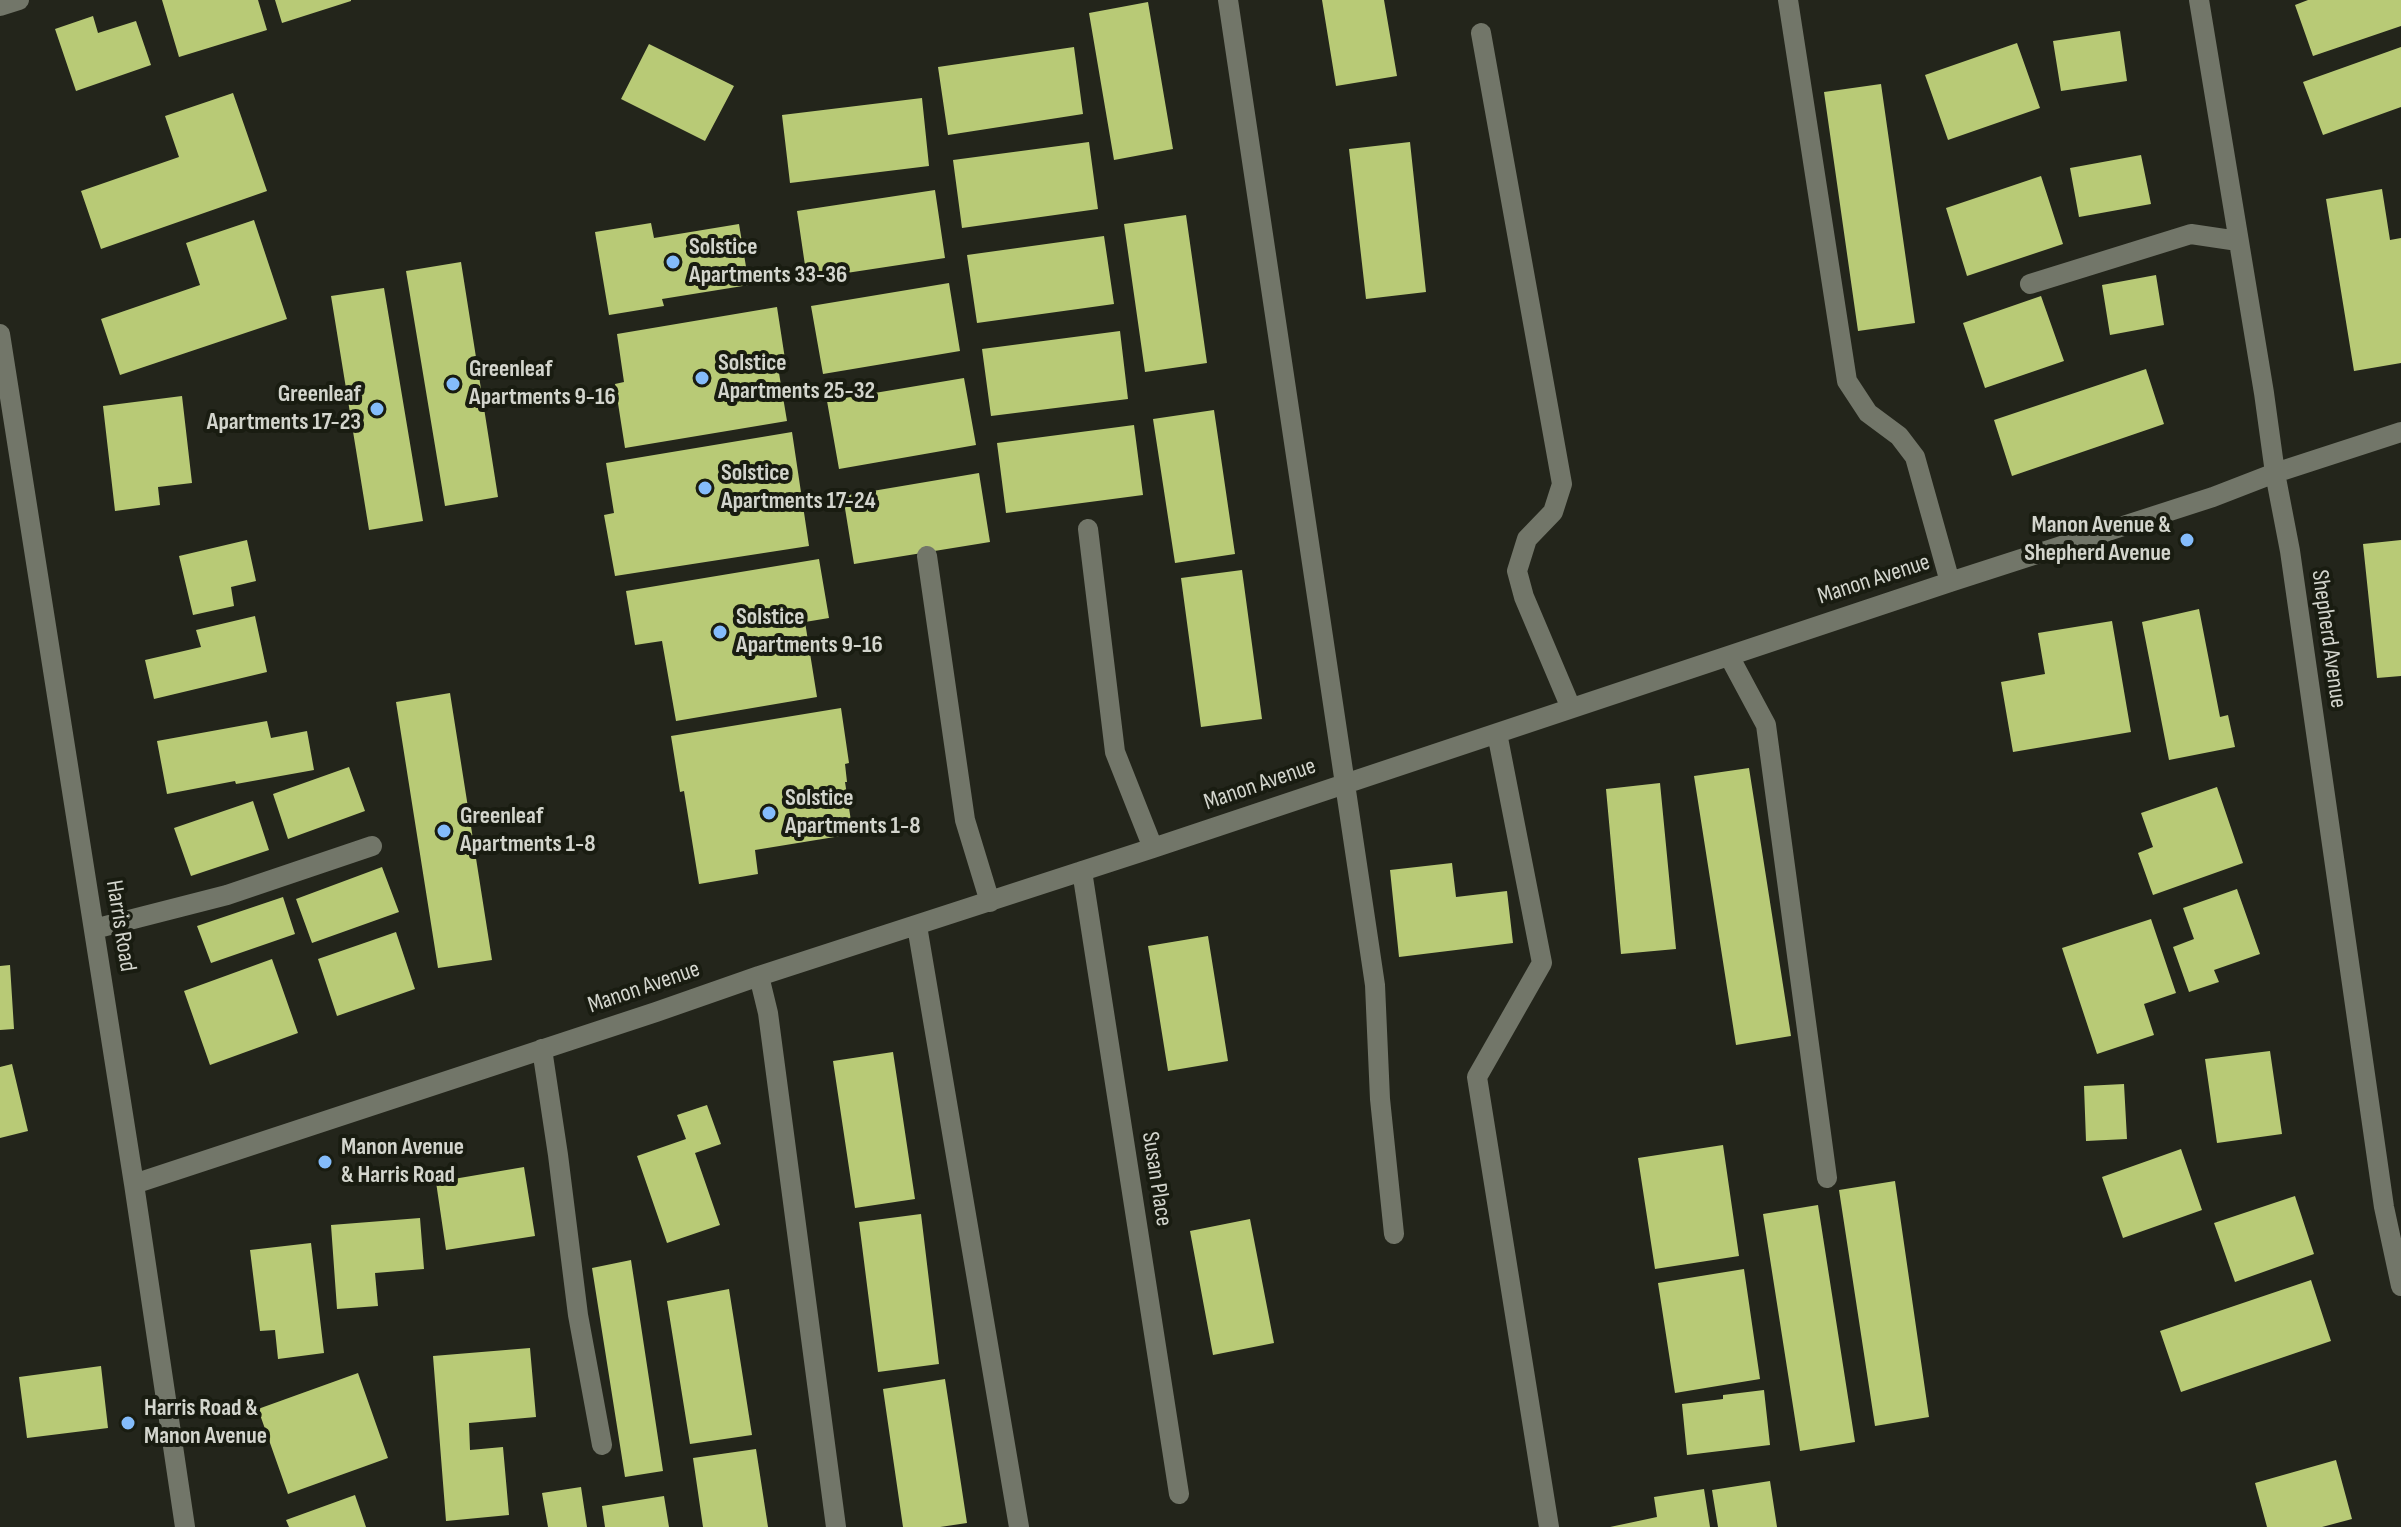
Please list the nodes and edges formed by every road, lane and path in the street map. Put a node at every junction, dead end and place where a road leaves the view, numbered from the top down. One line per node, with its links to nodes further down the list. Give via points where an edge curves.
1 (19, 0): 5 (street)
2 (1228, 0): 18 (street)
3 (1788, 0): 14 (street, via 1847,381 1868,413 1899,436 1915,457)
4 (2199, 0): 7 (street, Shepherd Avenue)
5 (0, 6)
6 (1481, 33): 16 (street, via 1562,484 1553,512 1527,539 1517,571)
7 (2238, 241): 8 (street, via 2191,234); 11 (street, Shepherd Avenue)
8 (2030, 284)
9 (0, 334): 24 (street, Harris Road)
10 (2401, 432): 11 (street, Manon Avenue)
11 (2275, 473): 14 (street, Manon Avenue); 29 (street, Shepherd Avenue)
12 (1088, 529): 20 (street, via 1115,752)
13 (927, 556): 22 (street, via 965,820)
14 (1950, 582): 15 (street, Manon Avenue)
15 (1729, 656): 16 (street, Manon Avenue); 27 (street, via 1766,725)
16 (1571, 708): 17 (street, Manon Avenue)
17 (1497, 733): 18 (street, Manon Avenue); 37 (street, via 1542,963 1477,1077)
18 (1347, 783): 20 (street, Manon Avenue); 30 (street, via 1375,985)
19 (372, 846): 24 (street, via 227,895)
20 (1153, 848): 21 (street, Manon Avenue)
21 (1082, 871): 22 (street, Manon Avenue); 33 (street, Susan Place)
22 (990, 902): 23 (street, Manon Avenue)
23 (917, 926): 25 (street, Manon Avenue); 36 (street)
24 (94, 929): 28 (street, Harris Road)
25 (759, 976): 26 (street, Manon Avenue); 35 (street)
26 (542, 1049): 28 (street, Manon Avenue); 32 (street, via 578,1315)
27 (1827, 1178)
28 (134, 1184): 34 (street, Harris Road)
29 (2392, 1204): 31 (street, Shepherd Avenue)
30 (1394, 1234)
31 (2401, 1286)
32 (602, 1445)
33 (1179, 1494)
34 (185, 1527)
35 (836, 1527)
36 (1019, 1527)
37 (1549, 1527)

